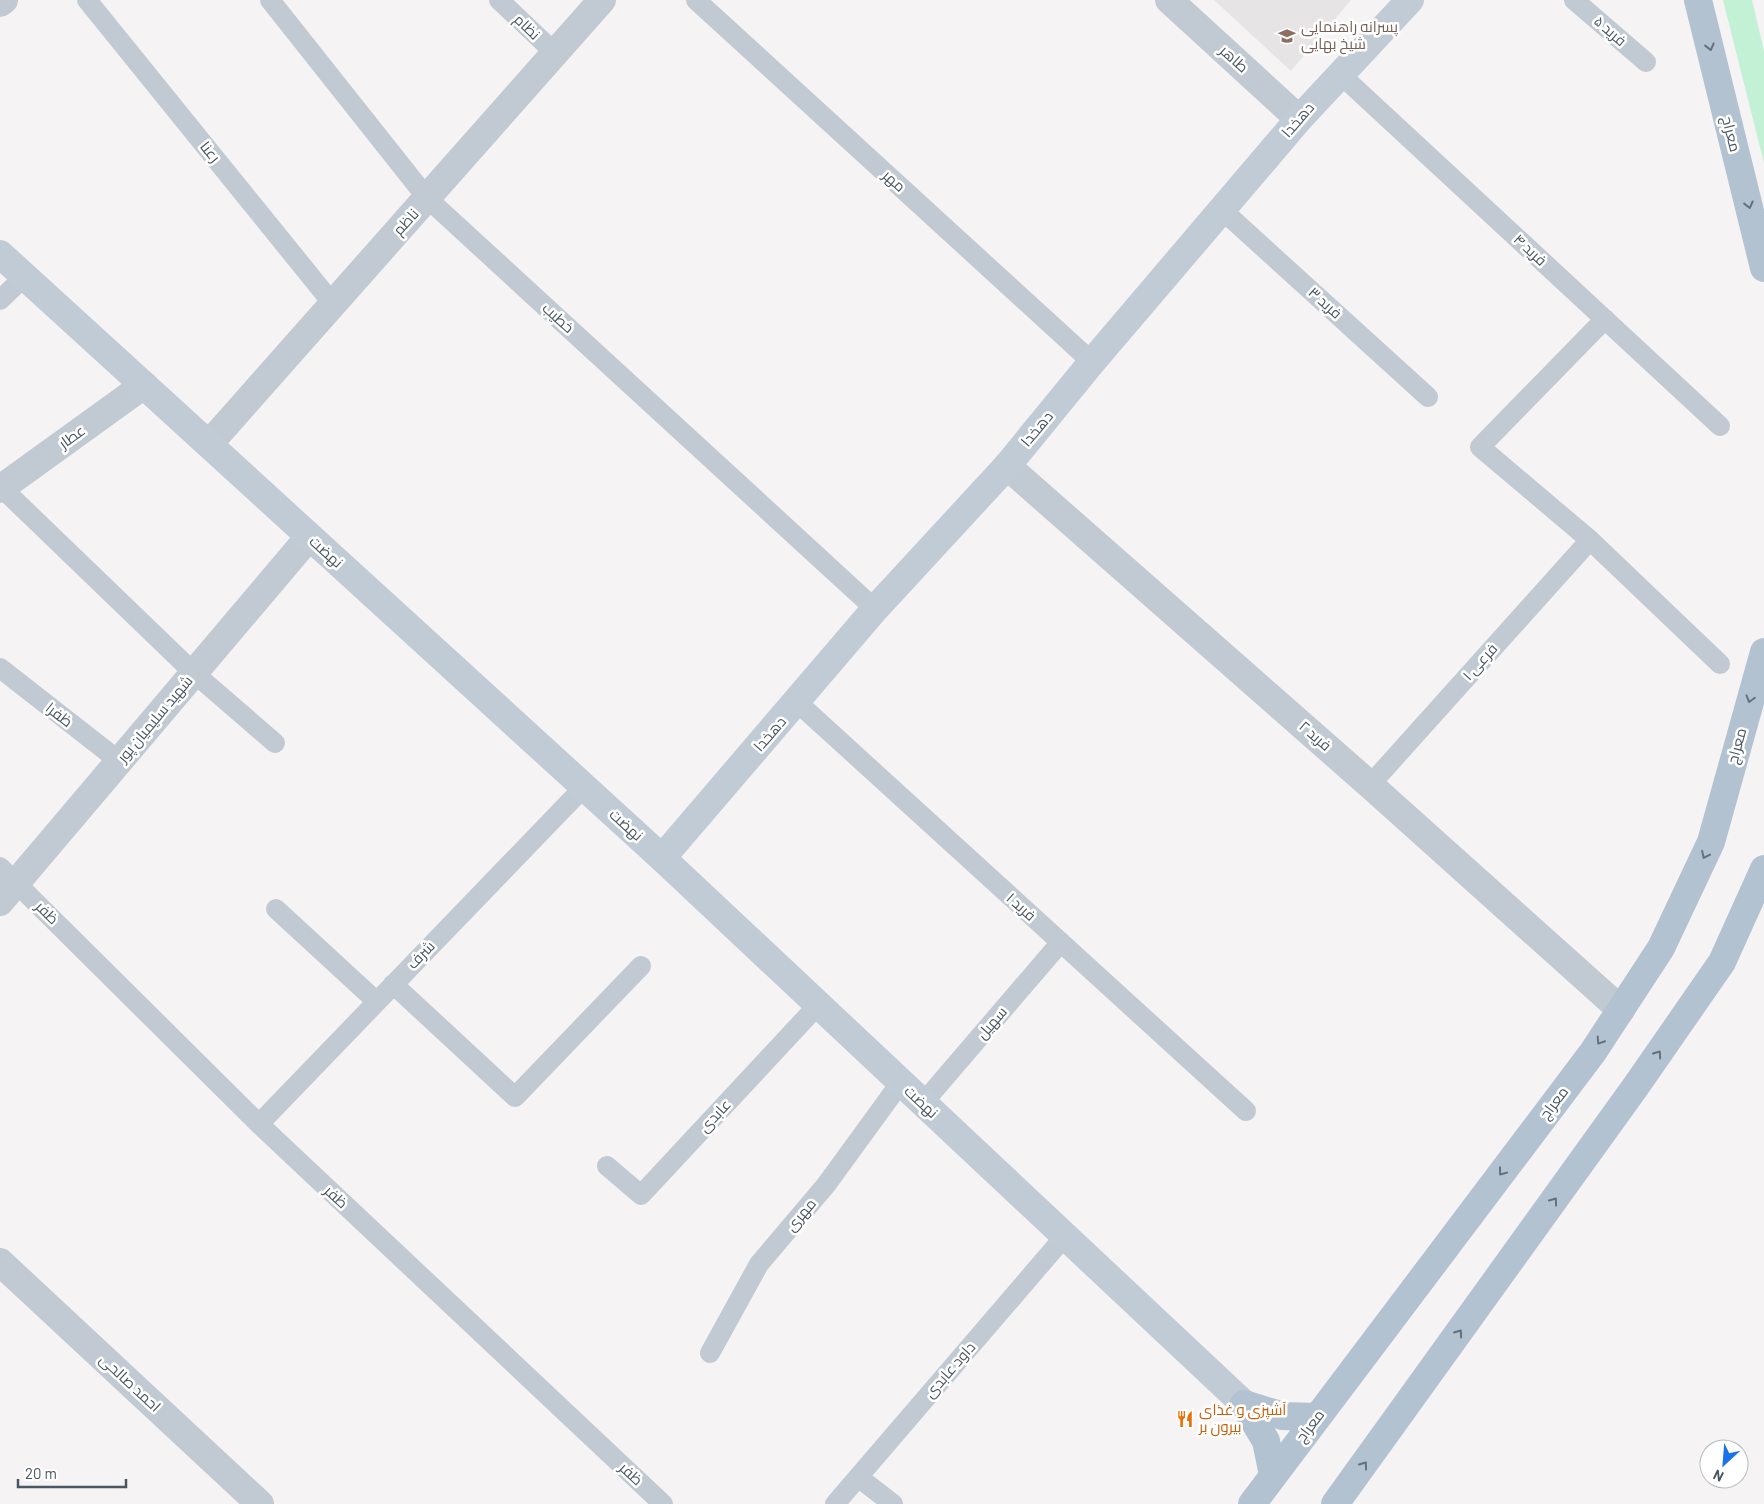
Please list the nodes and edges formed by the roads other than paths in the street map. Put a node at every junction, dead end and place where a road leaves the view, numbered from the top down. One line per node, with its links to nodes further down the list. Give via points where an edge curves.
1 (4, 0): 11 (street)
2 (87, 0): 22 (lane, رعنا)
3 (270, 0): 16 (lane, خطیب)
4 (499, 0): 12 (lane, نظام)
5 (602, 0): 12 (street, ناظم)
6 (696, 0): 24 (lane, مهر)
7 (1169, 0): 15 (street, طاهر)
8 (1410, 0): 14 (street, دهخدا)
9 (1574, 0): 13 (lane, فرید ۵)
10 (1698, 0): 19 (main road, معراج, one-way to 19)
11 (0, 3)
12 (555, 53): 16 (street, ناظم)
13 (1646, 62)
14 (1340, 74): 15 (street, دهخدا); 23 (lane, فرید ۴)
15 (1299, 119): 17 (street, دهخدا)
16 (427, 198): 22 (street, ناظم); 33 (lane, خطیب)
17 (1222, 209): 24 (street, دهخدا); 26 (lane, فرید ۳)
18 (0, 254): 20 (street, نهضت)
19 (1764, 268)
20 (24, 276): 21 (lane); 25 (street, نهضت)
21 (0, 300)
22 (333, 304): 28 (street, ناظم)
23 (1605, 319): 27 (lane, فرید ۴); 32 (lane, via 1480,446)
24 (1092, 362): 29 (street, دهخدا)
25 (144, 385): 28 (street, نهضت); 30 (street, عطار)
26 (1428, 397)
27 (1720, 426)
28 (209, 444): 31 (street, نهضت)
29 (1006, 466): 33 (street, دهخدا); 41 (street, فرید ۲)
30 (1, 488): 37 (lane)
31 (309, 536): 37 (street, شهید سلیمیان پور); 42 (street, نهضت)
32 (1590, 540): 35 (lane); 41 (lane, فرعی ۱)
33 (875, 609): 38 (street, دهخدا)
34 (1764, 652): 52 (main road, معراج, one-way to 52, via 1711,842 1662,948)
35 (1720, 664)
36 (0, 668): 40 (lane, ظفرا)
37 (194, 673): 39 (lane); 40 (street, شهید سلیمیان پور)
38 (797, 702): 43 (street, دهخدا); 47 (lane, فرید ۱)
39 (275, 743)
40 (119, 762): 45 (street, شهید سلیمیان پور)
41 (1370, 785): 52 (street, فرید ۲)
42 (584, 787): 43 (street, نهضت); 49 (lane, شرف)
43 (662, 858): 51 (street, نهضت)
44 (1764, 869): 70 (main road, one-way to 44, via 1722,962)
45 (5, 884): 56 (lane, ظفر)
46 (276, 909): 50 (lane)
47 (1061, 942): 54 (lane, سهیل); 55 (lane, فرید ۱)
48 (641, 966): 49 (lane, via 515,1097)
49 (393, 984): 50 (lane, شرف)
50 (376, 1001): 56 (lane, شرف)
51 (818, 1005): 53 (street, نهضت); 57 (lane, عابدی, via 642,1195)
52 (1621, 1010): 62 (main road, معراج, one-way to 62, via 1593,1052)
53 (901, 1082): 54 (street, نهضت); 60 (lane, مهری, via 826,1185 759,1264)
54 (922, 1103): 58 (street, نهضت)
55 (1246, 1111)
56 (259, 1124): 66 (lane, ظفر)
57 (608, 1166)
58 (1065, 1236): 61 (street, نهضت); 64 (lane, داود عابدی)
59 (0, 1262): 65 (street, احمد صالحی)
60 (710, 1353)
61 (1244, 1404): 62 (main road, via 1283,1416); 63 (main road, via 1266,1441)
62 (1317, 1417): 63 (main road, معراج)
63 (1273, 1476): 69 (main road, معراج)
64 (858, 1477): 67 (lane, داود عابدی); 68 (lane)
65 (260, 1504)
66 (662, 1504)
67 (835, 1504)
68 (893, 1504)
69 (1252, 1504)
70 (1335, 1504)

